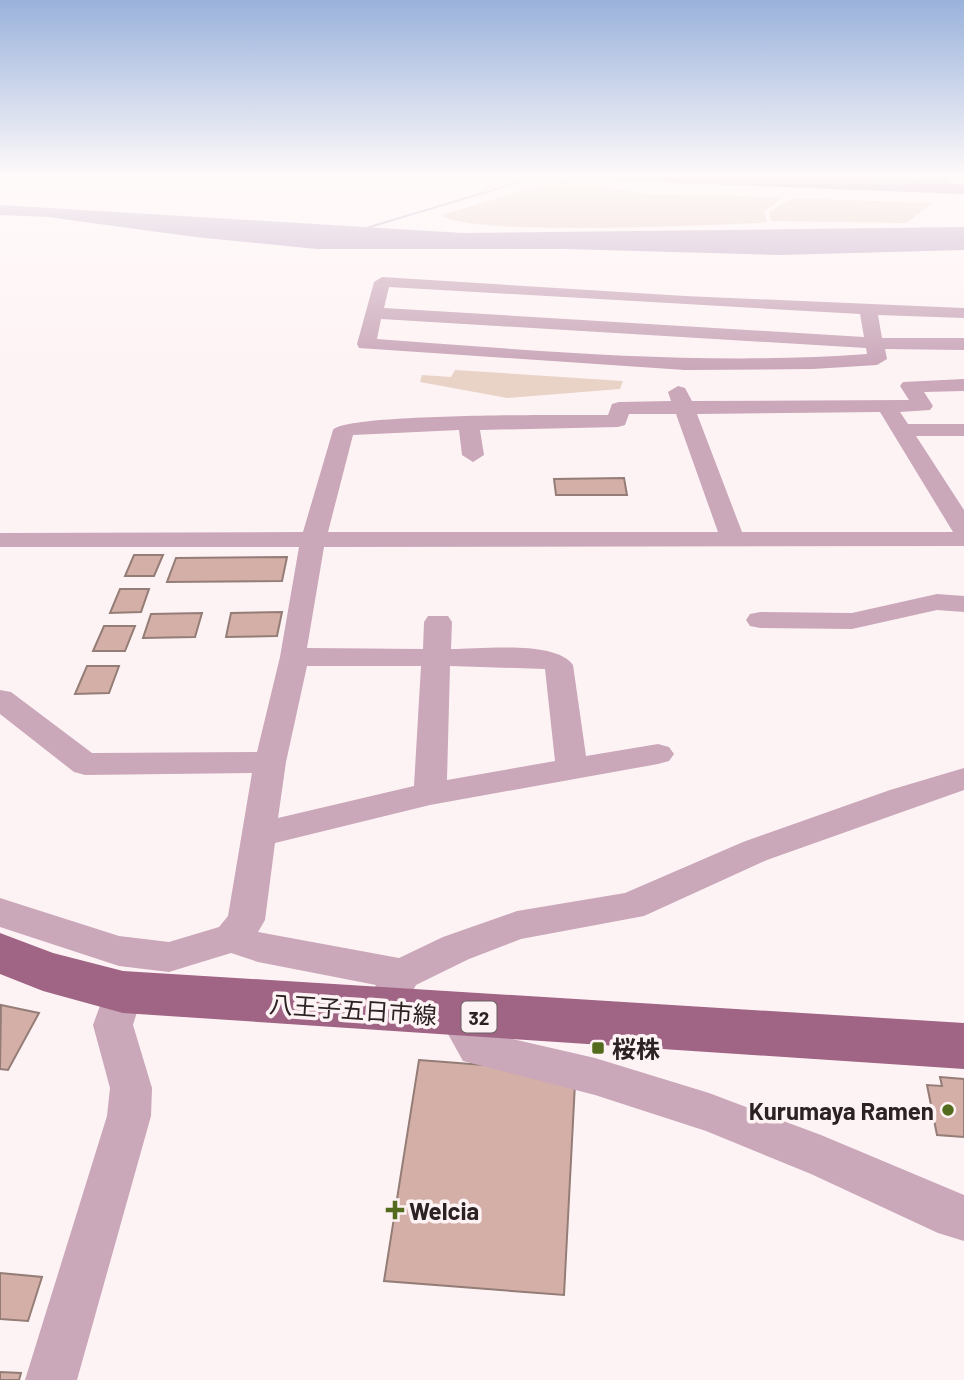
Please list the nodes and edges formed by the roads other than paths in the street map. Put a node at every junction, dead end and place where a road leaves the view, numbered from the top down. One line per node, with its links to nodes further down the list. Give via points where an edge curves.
1 (685, 301): 2 (street); 3 (street, via 383,282); 5 (street)
2 (868, 310): 4 (street); 6 (street)
3 (374, 313): 5 (street); 8 (street, via 366,344)
4 (964, 313)
5 (681, 332): 6 (street); 8 (street)
6 (873, 342): 7 (street); 8 (street, via 877,359 800,367)
7 (964, 344)
8 (677, 365): 11 (street, via 676,386)
9 (964, 385): 10 (street, via 910,386 923,406)
10 (886, 406): 11 (street); 13 (street)
11 (684, 407): 12 (street, via 619,408 618,421); 20 (street)
12 (469, 424): 15 (street); 19 (street, via 344,430)
13 (901, 430): 14 (street); 16 (street)
14 (964, 430)
15 (473, 455)
16 (964, 528)
17 (964, 539): 20 (street)
18 (0, 540): 19 (street)
19 (313, 540): 20 (street); 24 (street)
20 (733, 540)
21 (964, 604): 22 (street, via 937,602 852,621)
22 (760, 620)
23 (438, 622): 25 (street)
24 (294, 657): 25 (street); 28 (street)
25 (435, 658): 29 (street, via 547,658 559,665); 31 (street)
26 (0, 699): 28 (street, via 85,764)
27 (658, 754): 29 (street)
28 (270, 762): 32 (street)
29 (572, 769): 31 (street)
30 (964, 779): 37 (street, via 755,851 631,906 517,925)
31 (430, 794): 32 (street)
32 (261, 834): 34 (street, via 246,920)
33 (0, 912): 34 (street, via 119,951 169,957)
34 (232, 938): 37 (street)
35 (0, 952): 36 (main road, 八王子五日市線 / 32, via 43,971)
36 (123, 992): 37 (main road, 八王子五日市線 / 32); 41 (street, via 113,1025 131,1088 129,1116)
37 (392, 992): 38 (main road, 八王子五日市線 / 32)
38 (458, 1016): 39 (main road, 八王子五日市線 / 32); 40 (street, via 478,1049 614,1082 783,1140)
39 (964, 1046)
40 (964, 1218)
41 (51, 1380)

